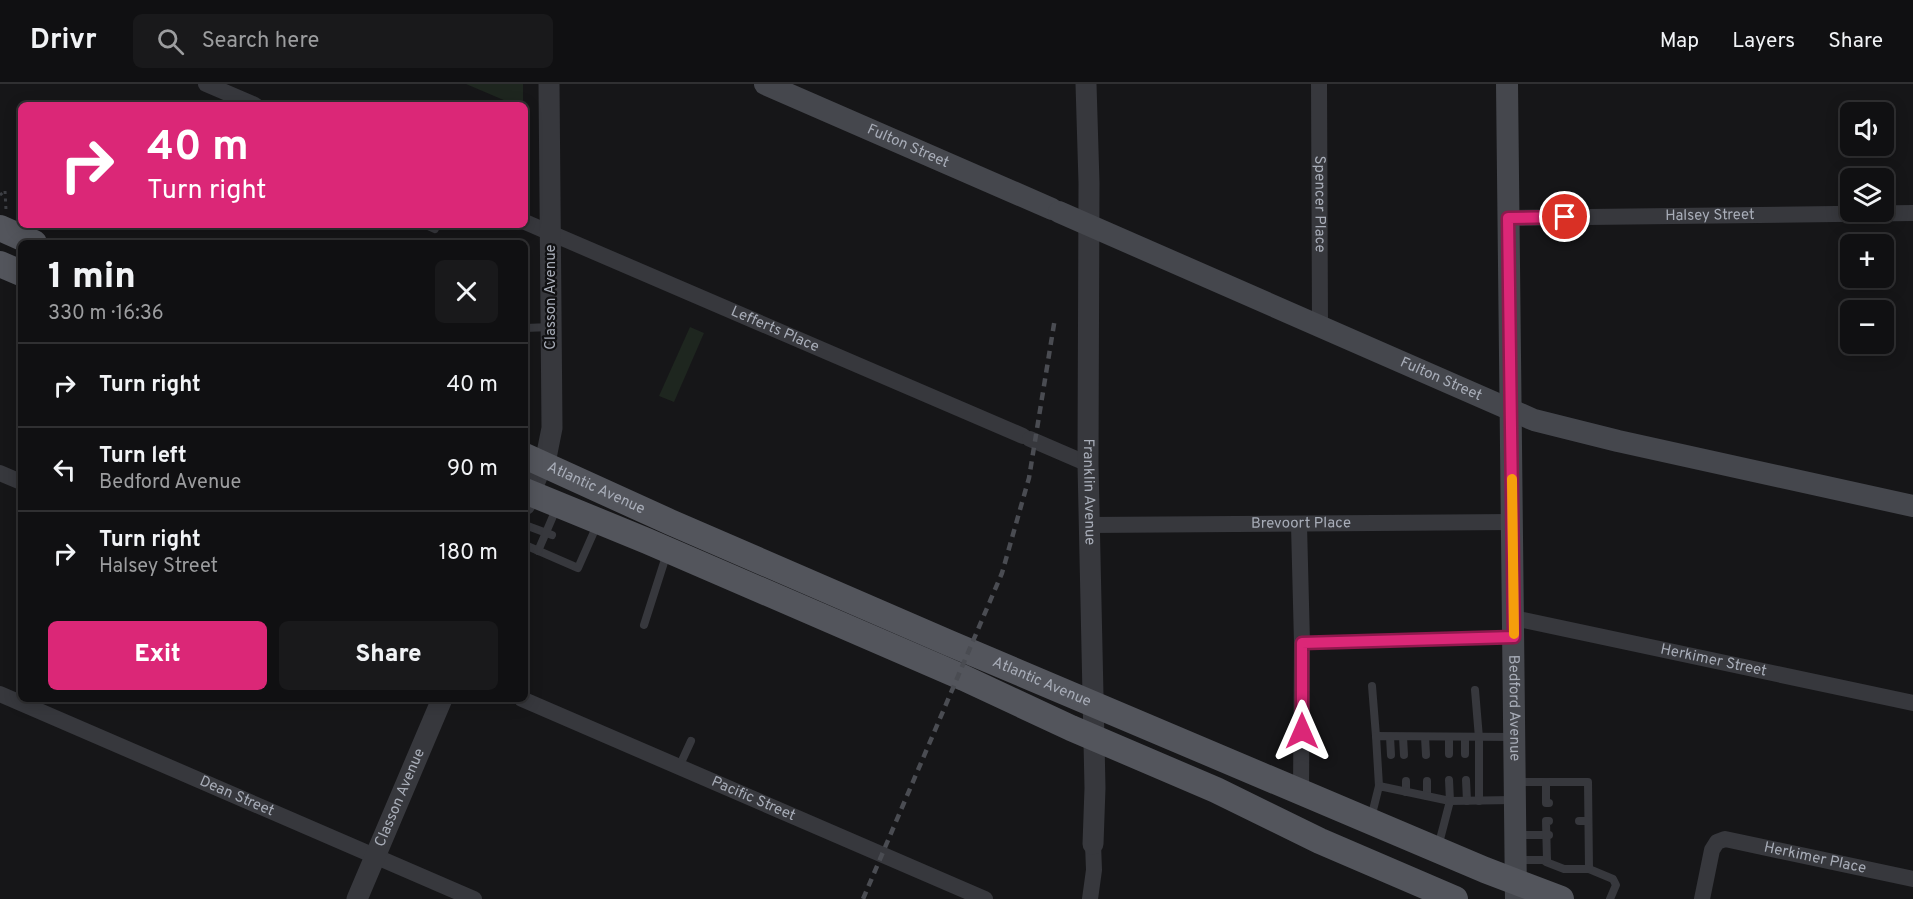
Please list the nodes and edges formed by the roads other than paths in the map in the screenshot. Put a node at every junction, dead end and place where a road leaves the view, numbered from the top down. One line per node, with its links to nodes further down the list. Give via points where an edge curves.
1 (206, 84): 7 (street)
2 (549, 84): 13 (street, Classon Avenue)
3 (1086, 84): 11 (street, Franklin Avenue)
4 (1319, 84): 17 (street, Spencer Place)
5 (1508, 84): 9 (main road, Bedford Avenue)
6 (772, 86): 11 (main road, Fulton Street)
7 (248, 102)
8 (1913, 213): 9 (street, Halsey Street)
9 (1508, 218): 20 (main road, Bedford Avenue)
10 (528, 223): 13 (street, Lefferts Place)
11 (1088, 224): 17 (main road, Fulton Street); 22 (street, Franklin Avenue)
12 (0, 228): 14 (main road)
13 (550, 233): 18 (street, Classon Avenue); 22 (street, Lefferts Place)
14 (27, 240)
15 (0, 264): 16 (main road)
16 (18, 272)
17 (1320, 325): 20 (main road, Fulton Street)
18 (551, 327): 19 (lane); 21 (street, Classon Avenue, via 550,444)
19 (528, 328)
20 (1511, 410): 28 (main road, Fulton Street, via 1534,420 1618,441); 30 (main road, Bedford Avenue)
21 (534, 460): 25 (street, Classon Avenue); 49 (main road, Atlantic Avenue)
22 (1088, 464): 31 (street, Franklin Avenue)
23 (0, 473): 24 (street)
24 (18, 481)
25 (528, 491)
26 (528, 496): 27 (main road, Atlantic Avenue)
27 (558, 505): 29 (main road, Atlantic Avenue); 34 (lane)
28 (1913, 506)
29 (599, 520): 36 (main road, Atlantic Avenue); 37 (lane, via 580,551 578,568)
30 (1512, 522): 32 (street, Brevoort Place); 39 (main road, Bedford Avenue)
31 (1089, 525): 32 (street, Brevoort Place); 49 (street, Franklin Avenue)
32 (1299, 525): 40 (street)
33 (528, 527): 34 (lane)
34 (547, 538): 37 (lane)
35 (528, 546): 37 (lane)
36 (668, 550): 38 (lane); 51 (main road, Atlantic Avenue)
37 (538, 551)
38 (644, 625)
39 (1514, 628): 40 (lane); 48 (street, Herkimer Street); 55 (main road, Bedford Avenue)
40 (1302, 643): 73 (street)
41 (1372, 686): 50 (lane)
42 (1475, 690): 58 (lane)
43 (0, 694): 44 (street, Dean Street)
44 (18, 702)
45 (19, 702): 95 (street, Dean Street)
46 (441, 702): 95 (street, Classon Avenue)
47 (528, 702): 65 (street, Pacific Street)
48 (1913, 702)
49 (1093, 703): 51 (street, Franklin Avenue); 73 (main road, Atlantic Avenue)
50 (1376, 736): 52 (lane); 71 (lane)
51 (1094, 737): 91 (street, Franklin Avenue); 104 (main road, Atlantic Avenue)
52 (1390, 737): 53 (lane); 64 (lane)
53 (1403, 737): 54 (lane); 62 (lane)
54 (1425, 737): 56 (lane); 63 (lane)
55 (1515, 737): 58 (lane); 72 (main road, Bedford Avenue)
56 (1449, 738): 57 (lane); 60 (lane)
57 (1465, 738): 58 (lane); 61 (lane)
58 (1479, 738): 81 (lane)
59 (691, 741): 65 (lane)
60 (1449, 754)
61 (1465, 754)
62 (1404, 755)
63 (1426, 755)
64 (1391, 756)
65 (679, 767): 102 (street, Pacific Street)
66 (1449, 780): 79 (lane)
67 (1466, 780): 80 (lane)
68 (1406, 781): 74 (lane)
69 (1427, 781): 76 (lane)
70 (1546, 782): 72 (lane); 77 (lane); 78 (lane, via 1588,782)
71 (1379, 786): 74 (lane, via 1393,785); 85 (lane)
72 (1515, 791): 81 (lane); 89 (main road, Bedford Avenue)
73 (1301, 792): 85 (main road, Atlantic Avenue)
74 (1406, 792): 76 (lane)
75 (1578, 793): 78 (lane)
76 (1427, 796): 79 (lane)
77 (1548, 796)
78 (1588, 798): 82 (lane); 84 (lane)
79 (1450, 801): 80 (lane); 94 (lane)
80 (1467, 801): 81 (lane)
81 (1479, 801)
82 (1578, 803)
83 (1578, 821): 84 (lane)
84 (1588, 821): 88 (lane)
85 (1371, 822): 94 (main road, Atlantic Avenue)
86 (1549, 822): 90 (lane, via 1546,821)
87 (1578, 834): 88 (lane)
88 (1588, 834): 93 (lane)
89 (1516, 835): 90 (lane); 99 (main road, Bedford Avenue)
90 (1548, 835): 96 (lane)
91 (1093, 844): 103 (street, Franklin Avenue)
92 (1579, 848): 93 (lane)
93 (1588, 848): 97 (lane)
94 (1437, 850): 99 (main road, Atlantic Avenue)
95 (375, 856): 100 (street, Classon Avenue); 101 (street, Dean Street)
96 (1547, 860): 97 (lane, via 1563,869); 99 (lane)
97 (1589, 869): 106 (lane, via 1613,879 1616,885)
98 (1913, 879): 107 (street, Herkimer Place, via 1725,839 1717,842 1713,850)
99 (1516, 880): 105 (main road, Atlantic Avenue)
100 (357, 899)
101 (474, 899)
102 (985, 899)
103 (1090, 899)
104 (1455, 899)
105 (1561, 899)
106 (1610, 899)
107 (1702, 899)

